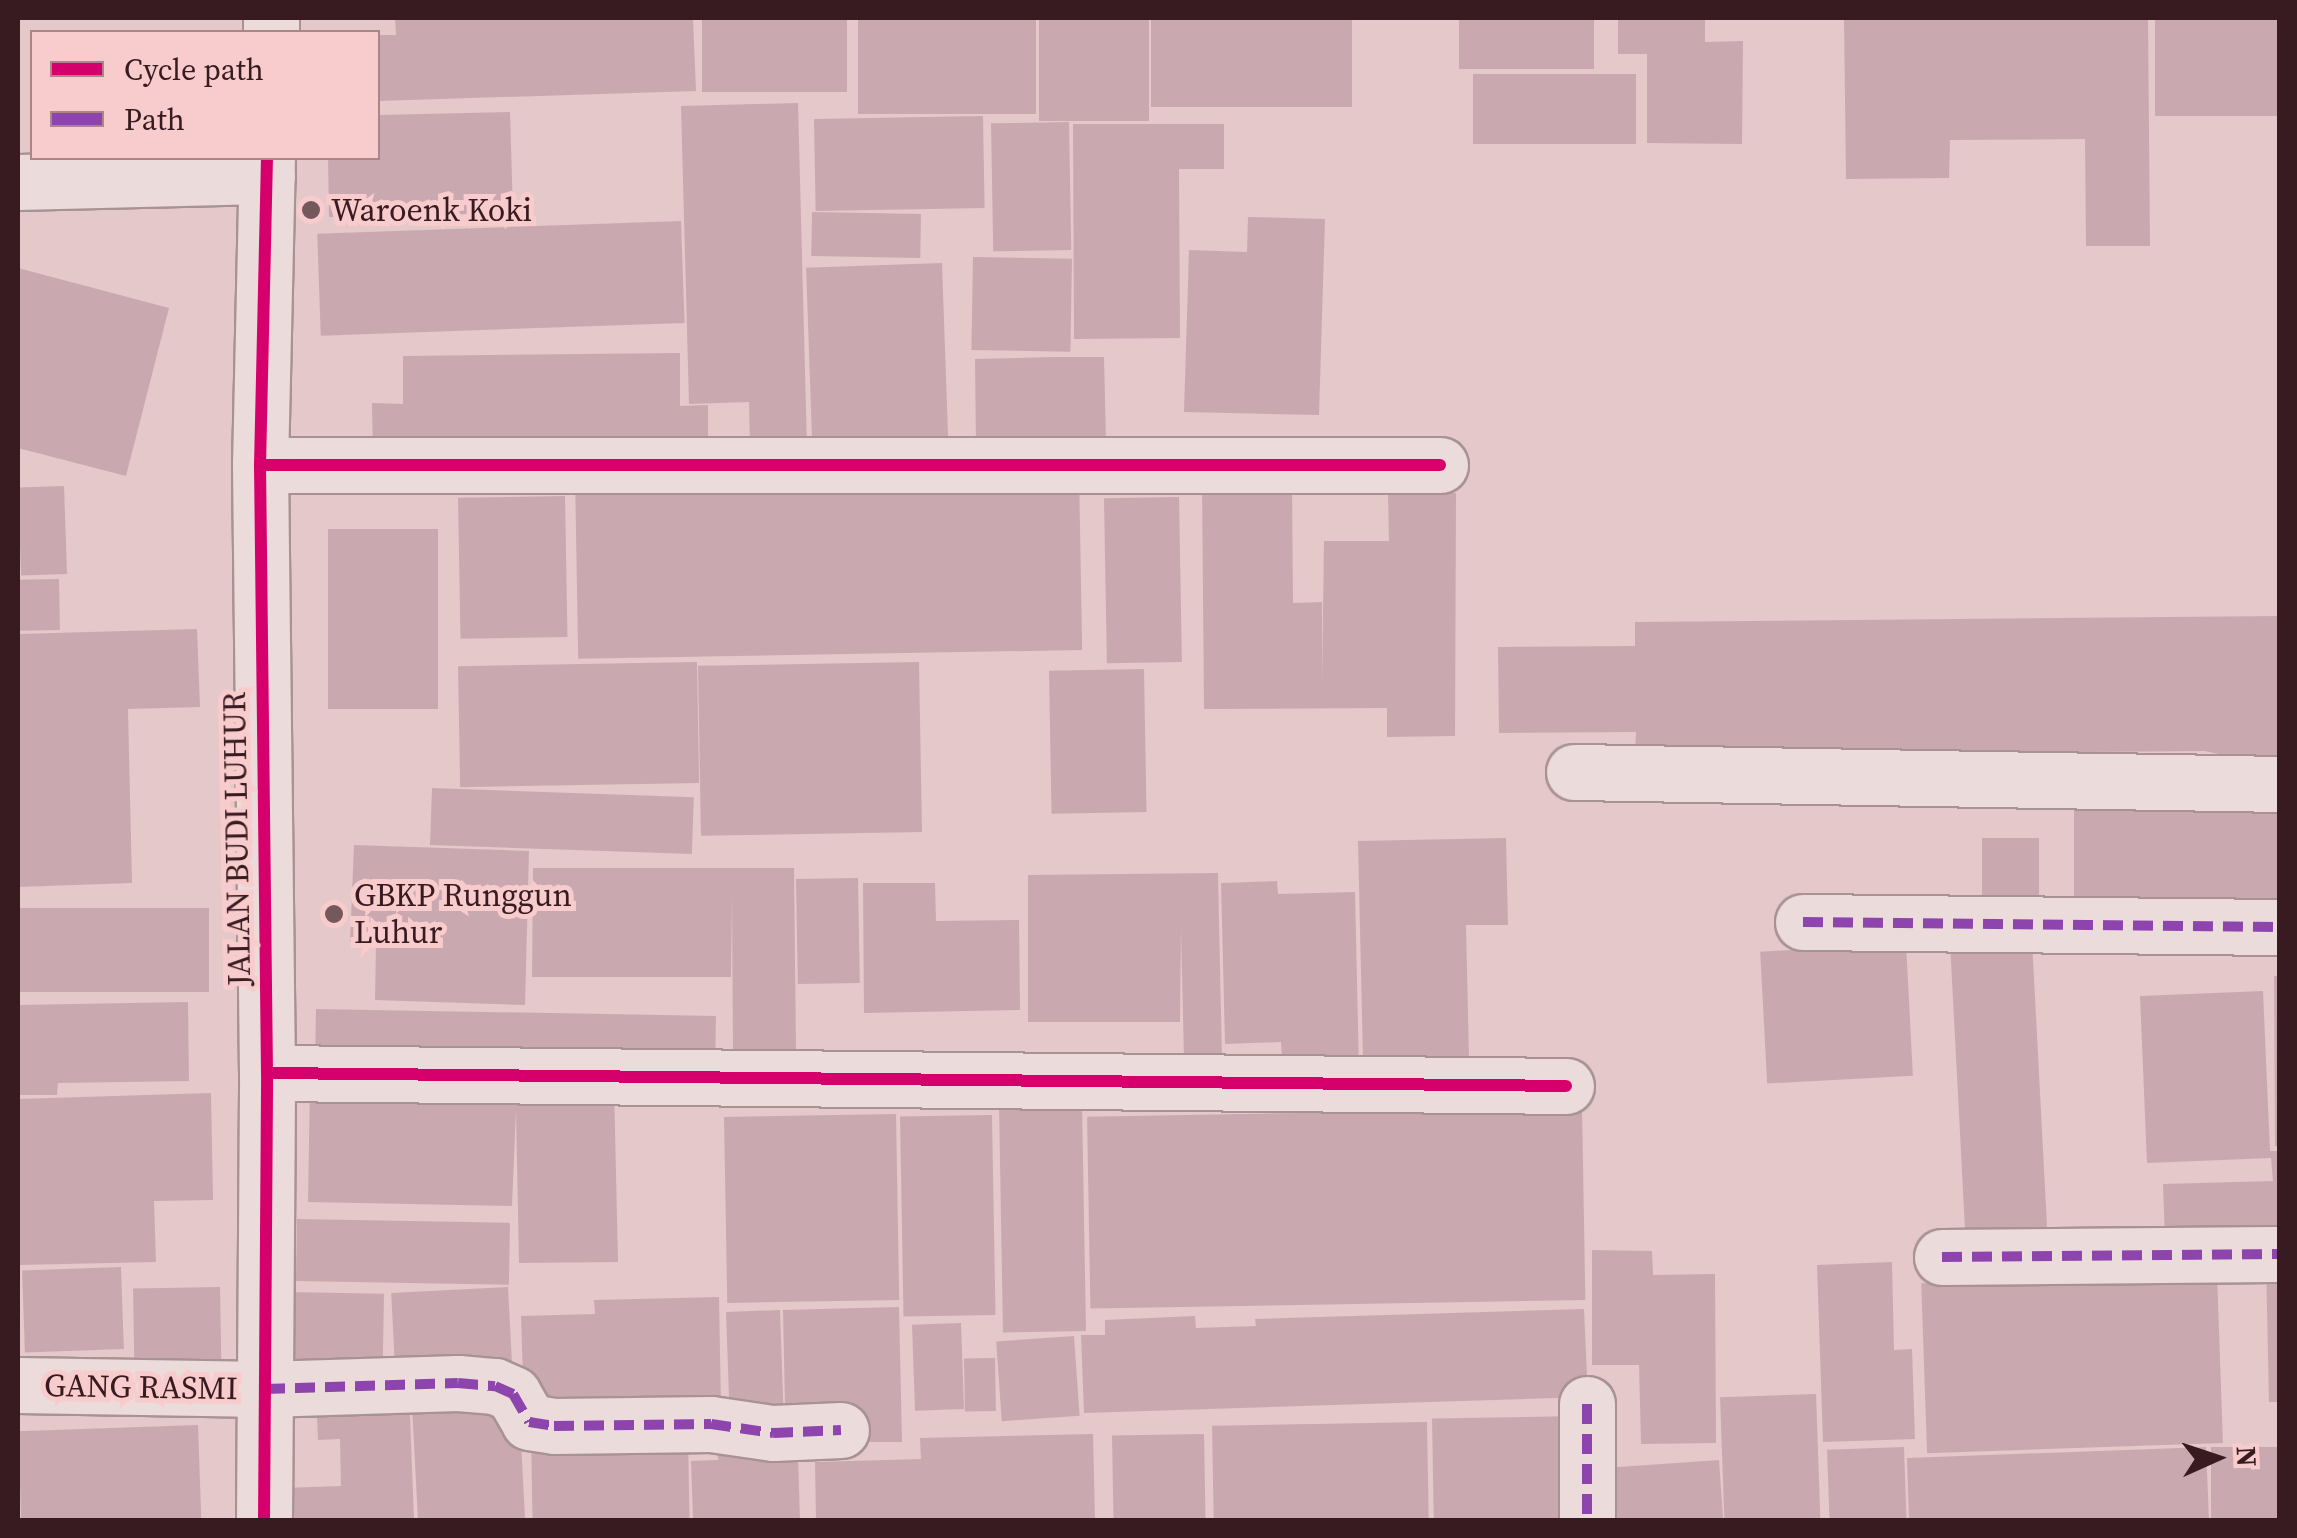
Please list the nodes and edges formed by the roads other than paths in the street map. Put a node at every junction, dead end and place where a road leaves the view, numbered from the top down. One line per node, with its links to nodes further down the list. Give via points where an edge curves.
1 (267, 167): 2 (street); 3 (street, JALAN BUDI LUHUR)
2 (18, 182)
3 (260, 464): 4 (street); 9 (street, JALAN BUDI LUHUR)
4 (1440, 465)
5 (1574, 772): 6 (street)
6 (2280, 784)
7 (1803, 922): 8 (street)
8 (2280, 927)
9 (267, 1073): 10 (street); 14 (street, JALAN BUDI LUHUR)
10 (1566, 1086)
11 (2280, 1254): 12 (street)
12 (1942, 1257)
13 (18, 1385): 14 (street, GANG RASMI)
14 (265, 1389): 16 (street, GANG RASMI, via 458,1382 513,1394 529,1422 554,1426); 17 (street, JALAN BUDI LUHUR)
15 (1587, 1404): 18 (street)
16 (841, 1430)
17 (264, 1520)
18 (1588, 1520)

